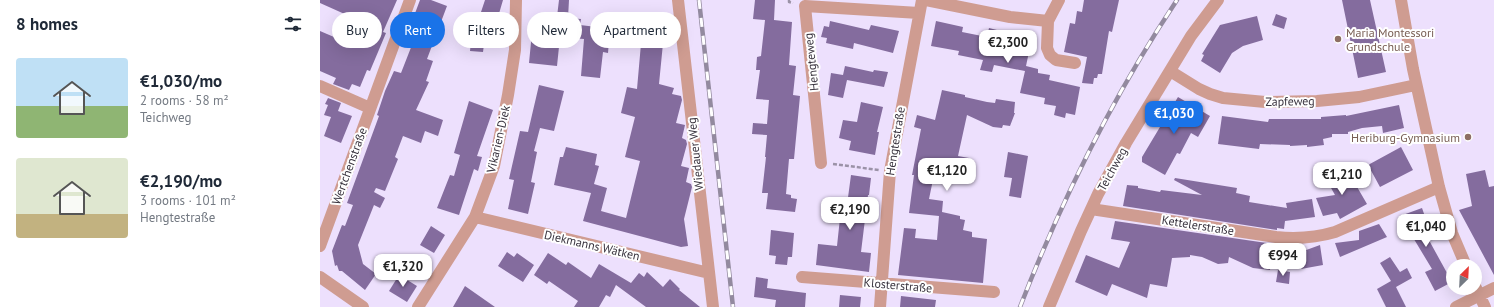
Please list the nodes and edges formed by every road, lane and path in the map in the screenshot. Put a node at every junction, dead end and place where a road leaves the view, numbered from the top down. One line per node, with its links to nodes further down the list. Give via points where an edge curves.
1 (410, 0): 15 (street, Wertchenstraße)
2 (516, 0): 20 (street, Vikarien-Diek, via 515,50 508,95 494,166)
3 (678, 0): 23 (street, Wiedauer Weg)
4 (922, 0): 9 (street, Hengtestraße)
5 (926, 0): 10 (street, via 1010,17)
6 (1059, 0): 10 (street)
7 (1218, 0): 12 (street, Teichweg, via 1191,36)
8 (1401, 0): 13 (street)
9 (919, 13): 16 (street, Hengteweg, via 806,6); 17 (street, Hengtestraße)
10 (1048, 21): 11 (street, via 1046,40 1050,55 1056,60)
11 (1075, 63)
12 (1170, 71): 13 (street, Zapfeweg, via 1210,94 1223,98 1265,102 1359,97); 19 (street, Teichweg, via 1126,143)
13 (1416, 85): 18 (street)
14 (320, 86): 15 (street)
15 (370, 108): 21 (street, Wertchenstraße)
16 (821, 162): 17 (path)
17 (890, 171): 26 (street, Hengtestraße)
18 (1440, 187): 19 (street, Kettelerstraße, via 1335,232 1294,239); 22 (street, via 1452,233)
19 (1091, 209): 37 (street, Teichweg)
20 (474, 217): 23 (street, Diekmanns Wätken); 34 (street, Vikarien-Diek)
21 (320, 246)
22 (1463, 259)
23 (709, 273): 35 (street, Wiedauer Weg)
24 (320, 276): 33 (street)
25 (802, 277): 26 (street, Klosterstraße)
26 (881, 283): 29 (street, Klosterstraße); 36 (street, Hengtestraße)
27 (1494, 288): 28 (street)
28 (1482, 290)
29 (994, 292)
30 (1472, 295): 38 (street)
31 (1479, 295): 39 (street)
32 (1494, 304): 39 (street)
33 (363, 307)
34 (418, 307)
35 (713, 307)
36 (880, 307)
37 (1049, 307)
38 (1456, 307)
39 (1486, 307)

